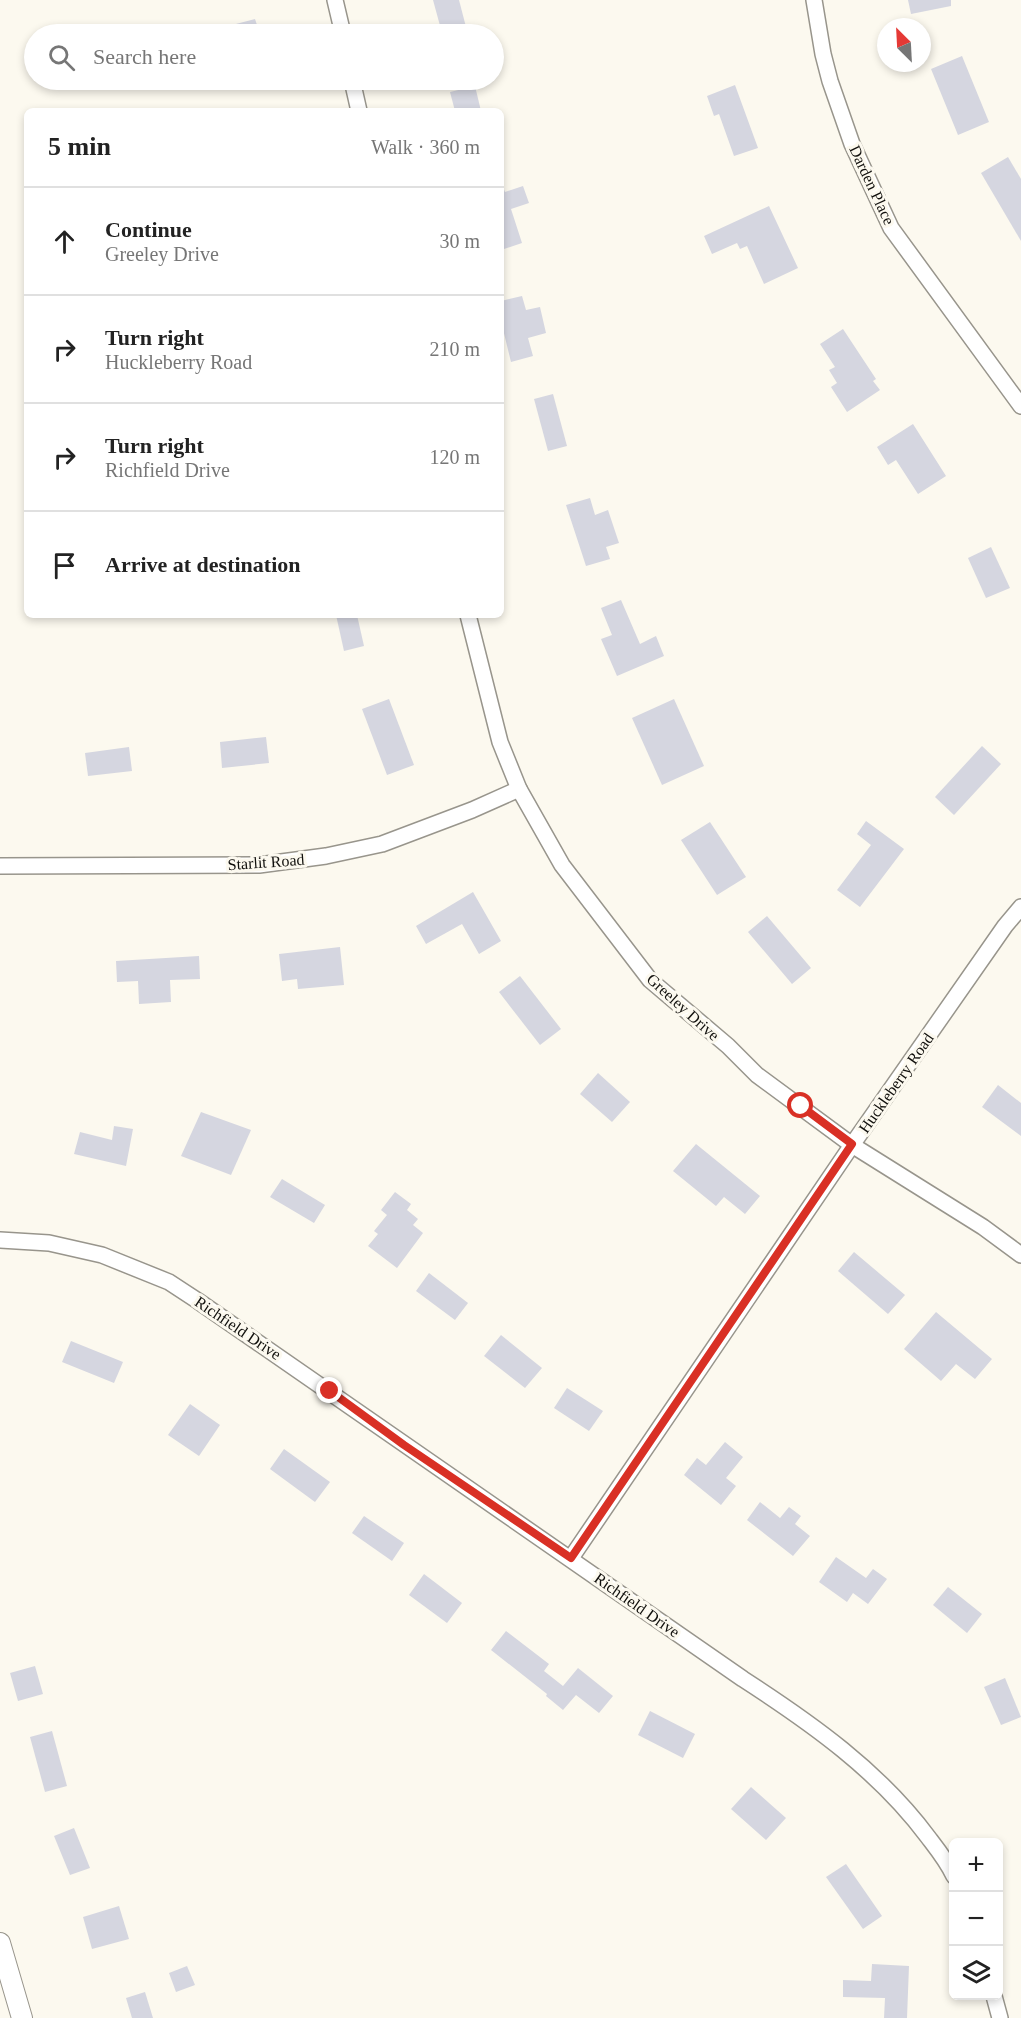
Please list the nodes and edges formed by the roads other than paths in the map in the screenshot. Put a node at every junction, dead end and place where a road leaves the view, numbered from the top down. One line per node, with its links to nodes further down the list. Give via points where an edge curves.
1 (335, 0): 3 (street)
2 (814, 0): 6 (street, Darden Place, via 830,81 852,144 891,228)
3 (341, 24)
4 (354, 90): 5 (street)
5 (358, 108)
6 (1021, 406)
7 (469, 618): 8 (street, Greeley Drive, via 500,742)
8 (519, 789): 9 (street, Starlit Road, via 382,844 326,856 259,865); 11 (street, Greeley Drive, via 562,865 650,980 757,1075)
9 (0, 866)
10 (1021, 907): 11 (street, Huckleberry Road)
11 (852, 1144): 13 (street, Greeley Drive); 14 (street, Huckleberry Road)
12 (0, 1240): 14 (street, Richfield Drive, via 50,1243 102,1255 169,1282)
13 (1021, 1255)
14 (571, 1558): 15 (street, Richfield Drive, via 794,1712 862,1765 913,1817)
15 (949, 1867)
16 (0, 1943): 18 (street)
17 (995, 2000): 19 (street)
18 (22, 2018)
19 (1000, 2018)

